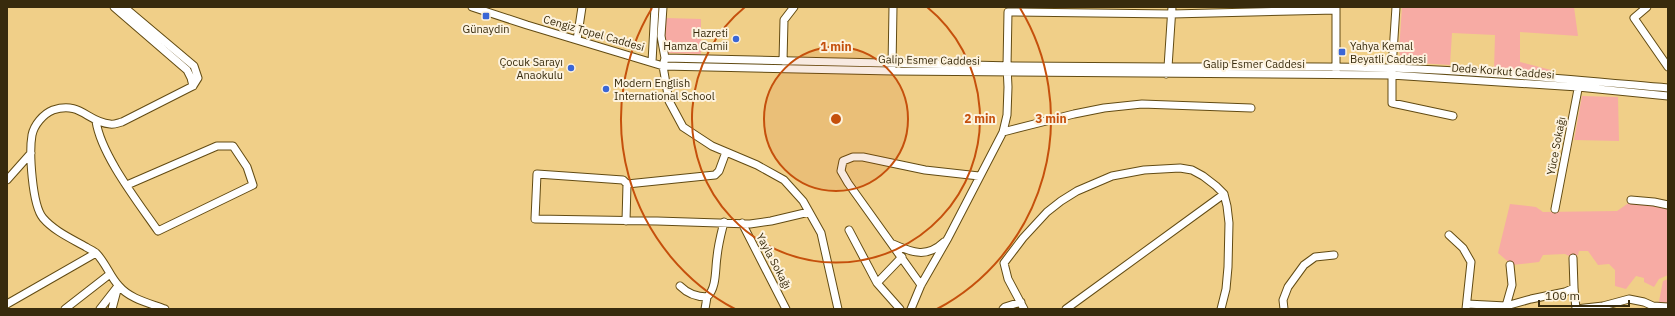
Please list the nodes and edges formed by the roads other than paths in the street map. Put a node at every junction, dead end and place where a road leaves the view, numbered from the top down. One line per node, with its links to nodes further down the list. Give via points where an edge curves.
1 (114, 7): 28 (street, via 187,70)
2 (124, 7): 28 (street, via 194,66 198,78)
3 (472, 7): 13 (street, Cengiz Topel Caddesi)
4 (582, 7): 16 (street)
5 (655, 7): 18 (street)
6 (663, 7): 19 (street, via 661,36)
7 (794, 7): 17 (street, via 784,20)
8 (893, 7): 20 (street)
9 (1396, 7): 25 (street)
10 (1647, 7): 22 (street, via 1634,18)
11 (1336, 8): 15 (street); 21 (street)
12 (1007, 9): 14 (street); 23 (street)
13 (487, 10): 16 (street, Cengiz Topel Caddesi)
14 (1072, 10): 15 (street)
15 (1172, 11): 24 (street)
16 (577, 40): 18 (street, Cengiz Topel Caddesi)
17 (783, 61): 19 (street); 20 (street)
18 (652, 62): 19 (street, Cengiz Topel Caddesi)
19 (664, 62): 20 (street, Galip Esmer Caddesi); 35 (street, via 669,101 683,127)
20 (892, 67): 23 (street, Galip Esmer Caddesi)
21 (1336, 67): 24 (street, Dede Korkut Caddesi); 25 (street, Dede Korkut Caddesi); 26 (street)
22 (1668, 67)
23 (1007, 69): 24 (street, Galip Esmer Caddesi); 34 (street, via 1007,115)
24 (1168, 70): 26 (street, Galip Esmer Caddesi)
25 (1392, 72): 26 (street, Dede Korkut Caddesi); 27 (street, Dede Korkut Caddesi); 32 (street, via 1392,103)
26 (1336, 75)
27 (1579, 84): 29 (street, Dede Korkut Caddesi); 30 (street, Dede Korkut Caddesi); 44 (street, Yüce Sokağı)
28 (193, 86): 33 (street, via 122,122 110,125)
29 (1668, 88)
30 (1668, 96)
31 (1251, 108): 34 (street, via 1142,104 1074,114)
32 (1452, 116)
33 (96, 120): 36 (street, via 79,110 52,110 40,119 32,134); 40 (street, via 98,134)
34 (1003, 132): 37 (street)
35 (726, 152): 39 (street, via 715,175); 45 (street, via 758,165 784,180 803,201)
36 (31, 153): 38 (street); 53 (street, via 33,184 37,205 43,218 56,229)
37 (979, 176): 51 (street); 52 (street, via 925,170 863,157 843,161 841,171 848,183)
38 (7, 180)
39 (628, 184): 46 (street); 46 (street, via 623,180 536,174 535,220)
40 (126, 185): 40 (street, via 158,231 253,185 247,167 233,146 217,146)
41 (1224, 194): 65 (street, via 1203,176 1192,170 1180,168 1144,170 1112,176 1077,191 1047,212 1004,263 1008,279); 82 (street); 83 (street, via 1229,223 1228,267)
42 (1630, 200): 43 (street)
43 (1668, 205)
44 (1555, 209)
45 (809, 212): 48 (street, via 772,221); 77 (street, via 821,233)
46 (626, 221): 47 (street)
47 (724, 222): 48 (street); 64 (street, via 714,280)
48 (742, 223): 76 (street, Yayla Sokağı)
49 (849, 230): 59 (street)
50 (1449, 235): 67 (street, via 1463,248 1471,262)
51 (948, 238): 52 (street, via 939,246 923,253 912,252); 60 (street)
52 (893, 244): 55 (street)
53 (96, 253): 58 (street); 66 (street)
54 (1334, 255): 84 (street, via 1315,257 1304,265 1288,287 1283,300)
55 (902, 258): 59 (street); 60 (street)
56 (1573, 258): 63 (street)
57 (1510, 265): 69 (street, via 1512,285)
58 (110, 274): 61 (street); 71 (street)
59 (877, 283): 78 (street)
60 (921, 285): 79 (street)
61 (118, 286): 72 (street); 73 (street); 74 (street, via 126,293)
62 (680, 286): 64 (street, via 688,293)
63 (1574, 288): 69 (street); 85 (street)
64 (707, 297): 75 (street)
65 (1021, 302): 80 (street); 81 (street)
66 (7, 304)
67 (1467, 306): 69 (street)
68 (1668, 307): 70 (street)
69 (1506, 308)
70 (1651, 308): 85 (street, via 1644,302 1629,299 1603,306)
71 (65, 309)
72 (100, 309)
73 (112, 309)
74 (165, 309)
75 (705, 309)
76 (786, 309)
77 (838, 309)
78 (900, 309)
79 (911, 309)
80 (1003, 309)
81 (1024, 309)
82 (1066, 309)
83 (1221, 309)
84 (1284, 309)
85 (1576, 309)

